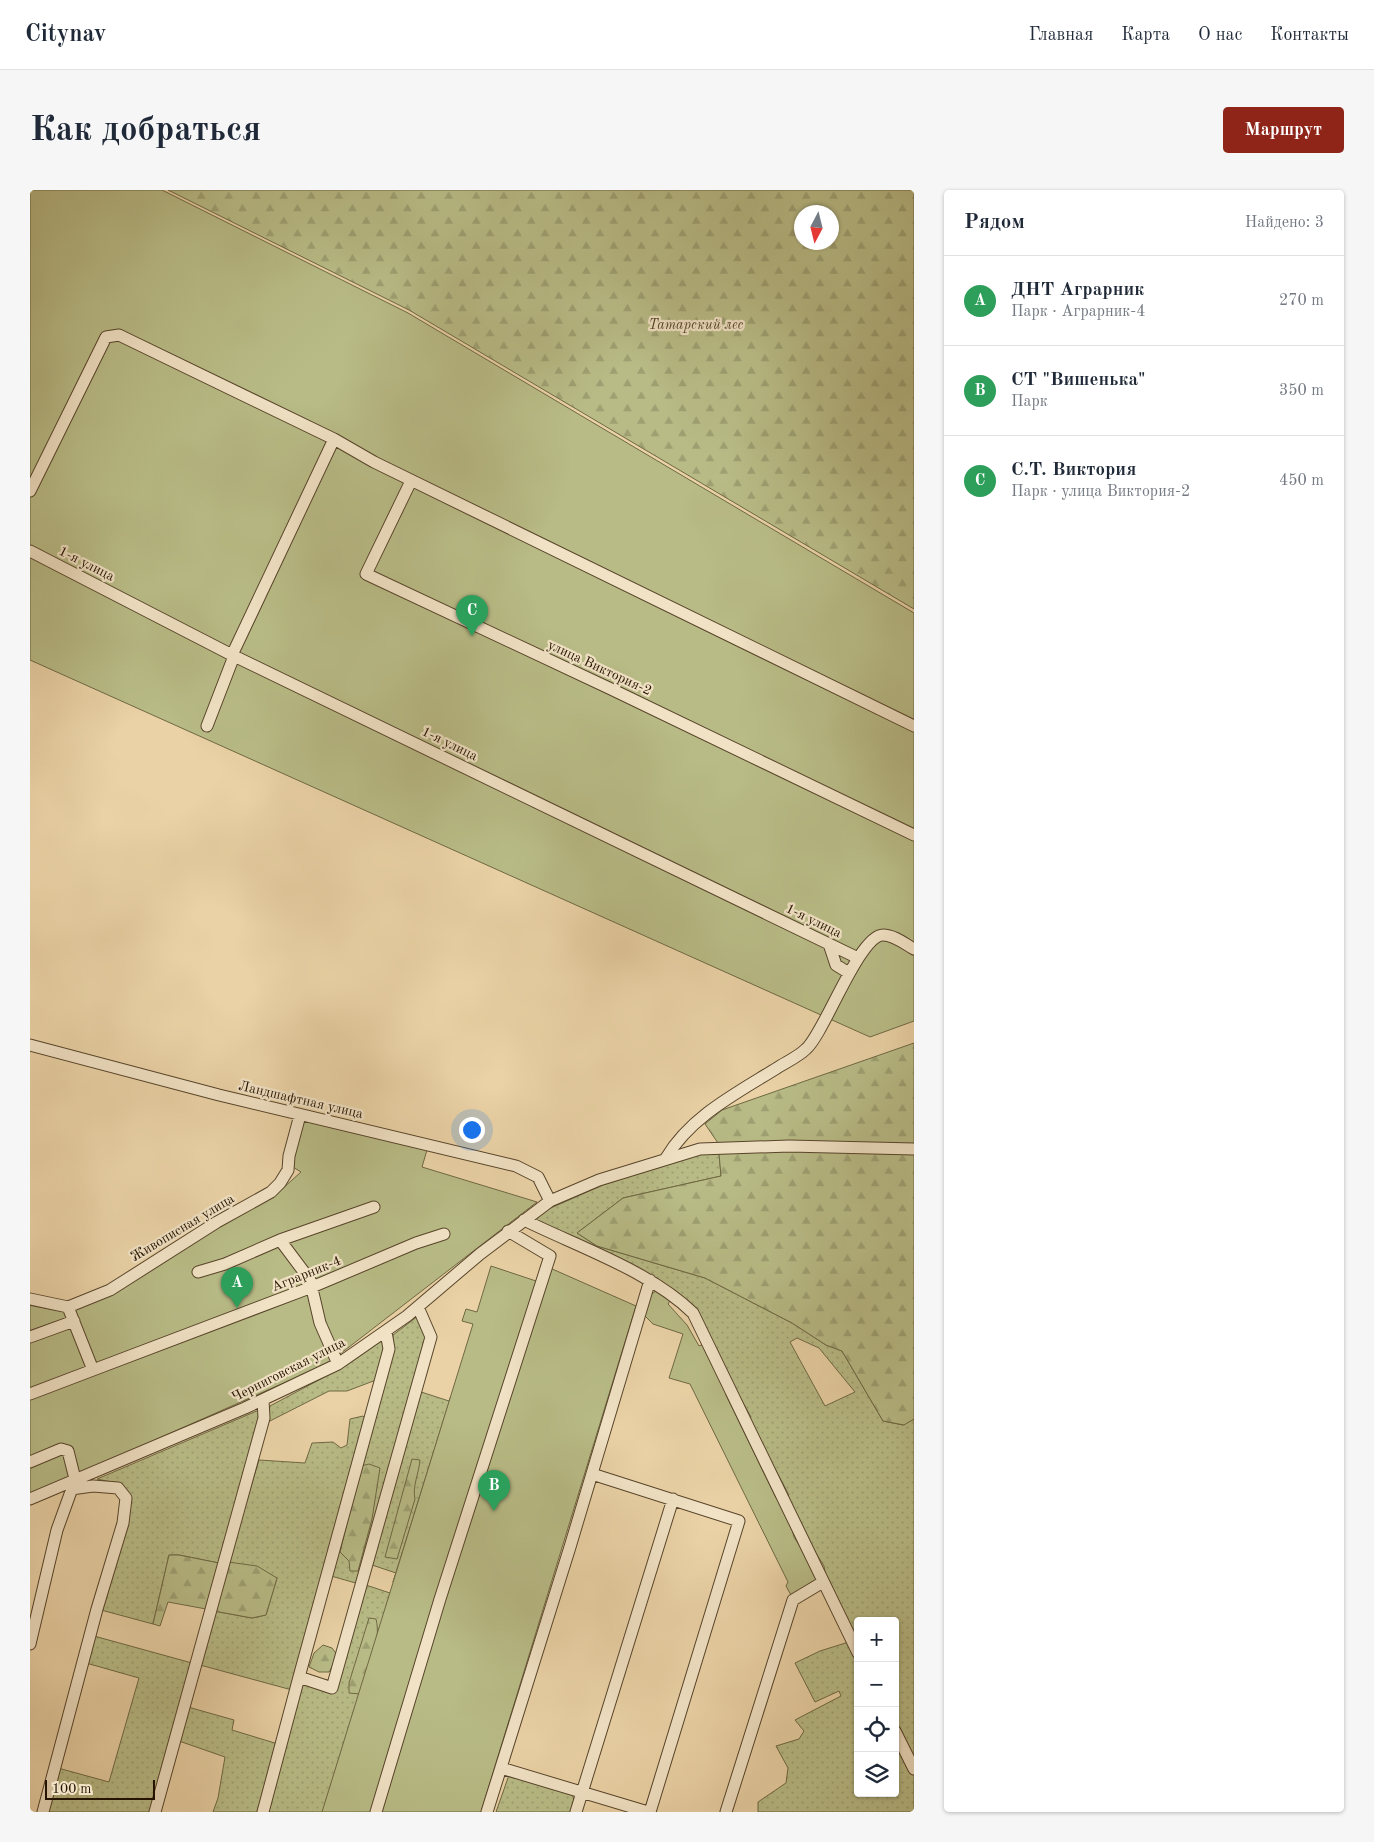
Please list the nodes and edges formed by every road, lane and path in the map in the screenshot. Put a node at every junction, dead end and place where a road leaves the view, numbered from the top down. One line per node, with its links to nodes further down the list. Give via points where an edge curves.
1 (334, 439): 2 (street); 3 (street, via 119,335 106,337); 5 (street)
2 (411, 481): 7 (street); 8 (street, улица Виктория-2, via 366,574)
3 (30, 491)
4 (30, 551): 5 (street, 1-я улица)
5 (233, 656): 6 (street); 9 (street, 1-я улица)
6 (207, 726)
7 (914, 726)
8 (914, 835)
9 (829, 944): 11 (street, 1-я улица); 12 (street, via 836,965)
10 (914, 949): 11 (street, via 883,935 875,937)
11 (858, 958): 12 (street)
12 (849, 973): 16 (street, via 806,1049 692,1125 677,1139)
13 (30, 1044): 14 (street, Ландшафтная улица)
14 (300, 1115): 17 (street, Ландшафтная улица, via 516,1166 538,1177); 27 (street, Живописная улица, via 288,1170 270,1192 110,1290)
15 (914, 1149): 16 (street, Черниговская улица, via 789,1146 700,1149)
16 (666, 1158): 17 (street, Черниговская улица, via 599,1180)
17 (550, 1201): 19 (street, Черниговская улица)
18 (374, 1207): 22 (street)
19 (524, 1220): 20 (street, Черниговская улица); 24 (street)
20 (508, 1231): 28 (street, Черниговская улица); 52 (street, via 550,1256 440,1599)
21 (444, 1234): 25 (street, Аграрник-4)
22 (280, 1240): 23 (street); 25 (street, via 310,1280)
23 (198, 1272)
24 (650, 1280): 37 (street); 41 (street, via 674,1295 693,1314)
25 (312, 1288): 32 (street, via 320,1323); 33 (street, Аграрник-4)
26 (30, 1299): 27 (street)
27 (68, 1307): 29 (street)
28 (418, 1307): 30 (street, Черниговская улица); 44 (street, via 431,1337 332,1688)
29 (74, 1321): 31 (street); 33 (street)
30 (386, 1332): 32 (street, Черниговская улица); 44 (street, via 389,1349)
31 (30, 1337)
32 (338, 1364): 35 (street, Черниговская улица)
33 (93, 1370): 34 (street, Аграрник-4)
34 (30, 1394)
35 (263, 1400): 38 (street, Черниговская улица); 50 (street, via 264,1418)
36 (30, 1462): 38 (street, via 61,1449 68,1451)
37 (592, 1474): 40 (street); 46 (street)
38 (73, 1484): 39 (street, Черниговская улица); 42 (street, via 57,1530); 49 (street, via 118,1488 126,1498 123,1523)
39 (30, 1499)
40 (673, 1499): 48 (street); 55 (street, via 739,1521)
41 (823, 1582): 43 (street); 56 (street, via 793,1600)
42 (30, 1644)
43 (854, 1645)
44 (299, 1677): 51 (street)
45 (899, 1738): 47 (street)
46 (501, 1768): 48 (street); 53 (street)
47 (914, 1769)
48 (582, 1792): 54 (street); 55 (street)
49 (43, 1812)
50 (155, 1812)
51 (263, 1812)
52 (376, 1812)
53 (487, 1812)
54 (576, 1812)
55 (649, 1812)
56 (726, 1812)

